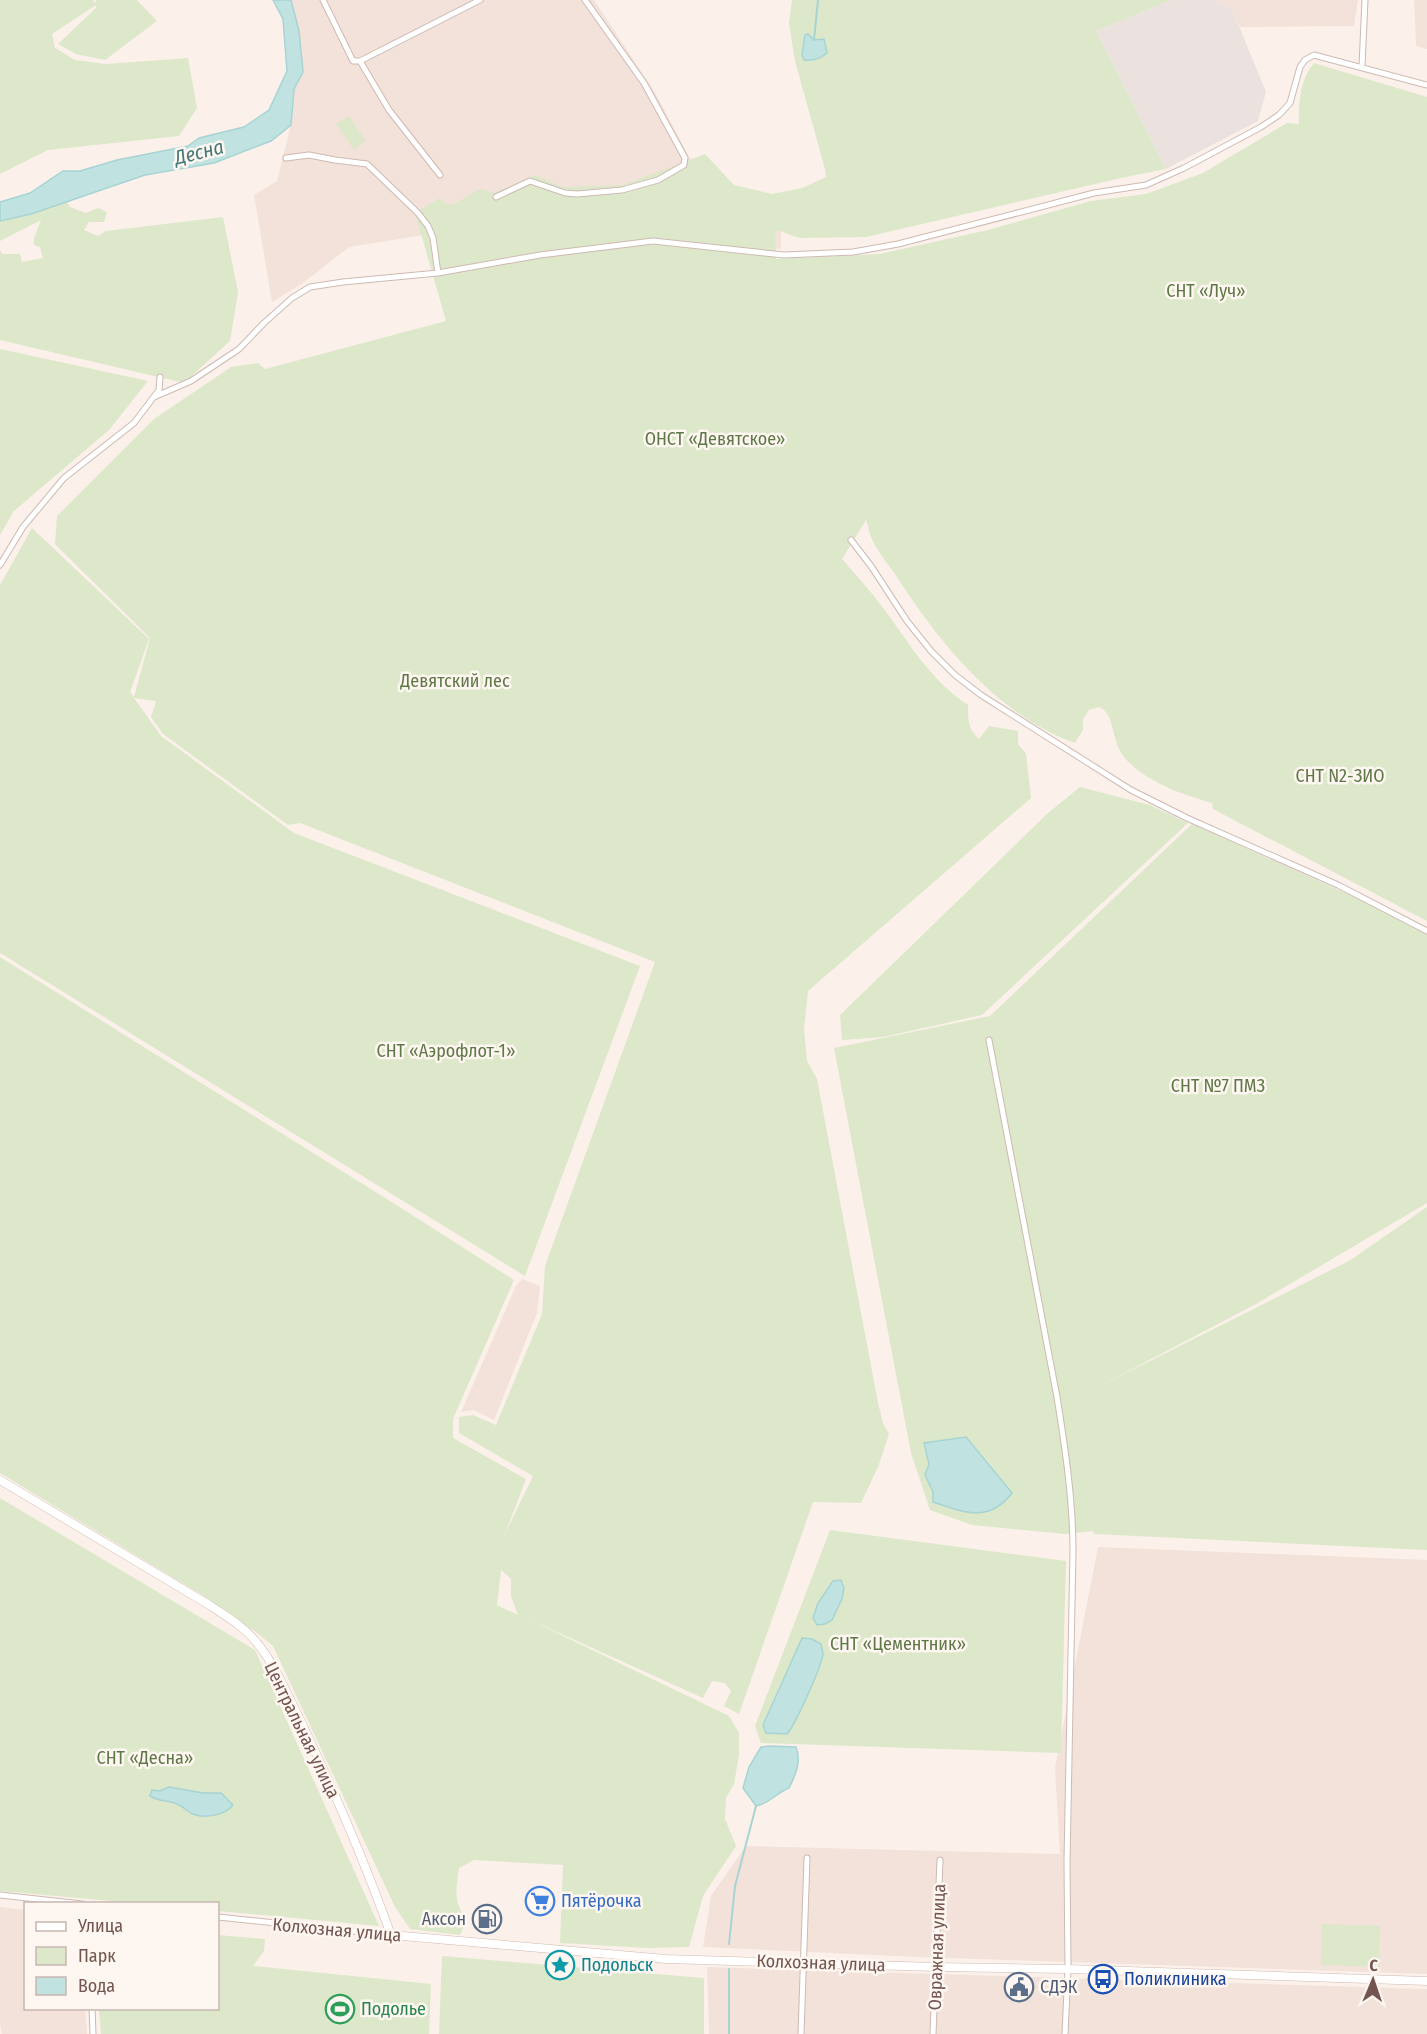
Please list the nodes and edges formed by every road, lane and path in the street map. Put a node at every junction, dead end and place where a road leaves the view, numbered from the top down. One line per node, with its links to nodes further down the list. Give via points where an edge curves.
1 (323, 0): 5 (street, via 353,61)
2 (480, 0): 5 (street)
3 (585, 0): 10 (street, via 644,83 685,158 684,165 658,180 622,190 565,193 530,181)
4 (1365, 0): 6 (street)
5 (360, 62): 9 (street, via 389,110)
6 (1362, 66): 7 (street); 11 (street, via 1314,55 1305,60 1290,103 1279,115 1167,177 1146,185 1094,192 898,244 854,252 784,255 653,241)
7 (1427, 85)
8 (286, 158): 11 (street, via 309,155 367,164 428,226)
9 (440, 175)
10 (496, 197)
11 (438, 273): 13 (street, via 310,287 292,298 239,349 190,381)
12 (160, 377): 13 (street)
13 (154, 397): 15 (street, via 134,423 64,478 23,527)
14 (851, 540): 16 (street, via 931,651 981,694 1131,790 1338,885)
15 (0, 565)
16 (1427, 932)
17 (989, 1040): 27 (street, via 1065,1442 1073,1544)
18 (0, 1480): 24 (street, Центральная улица, via 210,1606 258,1643 321,1763)
19 (807, 1858): 25 (street)
20 (940, 1860): 26 (street, Овражная улица)
21 (0, 1895): 22 (street)
22 (64, 1902)
23 (219, 1917): 24 (street, Колхозная улица)
24 (392, 1935): 25 (street, Колхозная улица, via 666,1959)
25 (803, 1963): 26 (street, Колхозная улица); 31 (street)
26 (936, 1967): 27 (street, Колхозная улица); 32 (street, Овражная улица)
27 (1068, 1969): 28 (street, Колхозная улица); 33 (street)
28 (1427, 1981)
29 (92, 2010): 30 (street)
30 (93, 2034)
31 (801, 2034)
32 (933, 2034)
33 (1065, 2034)

